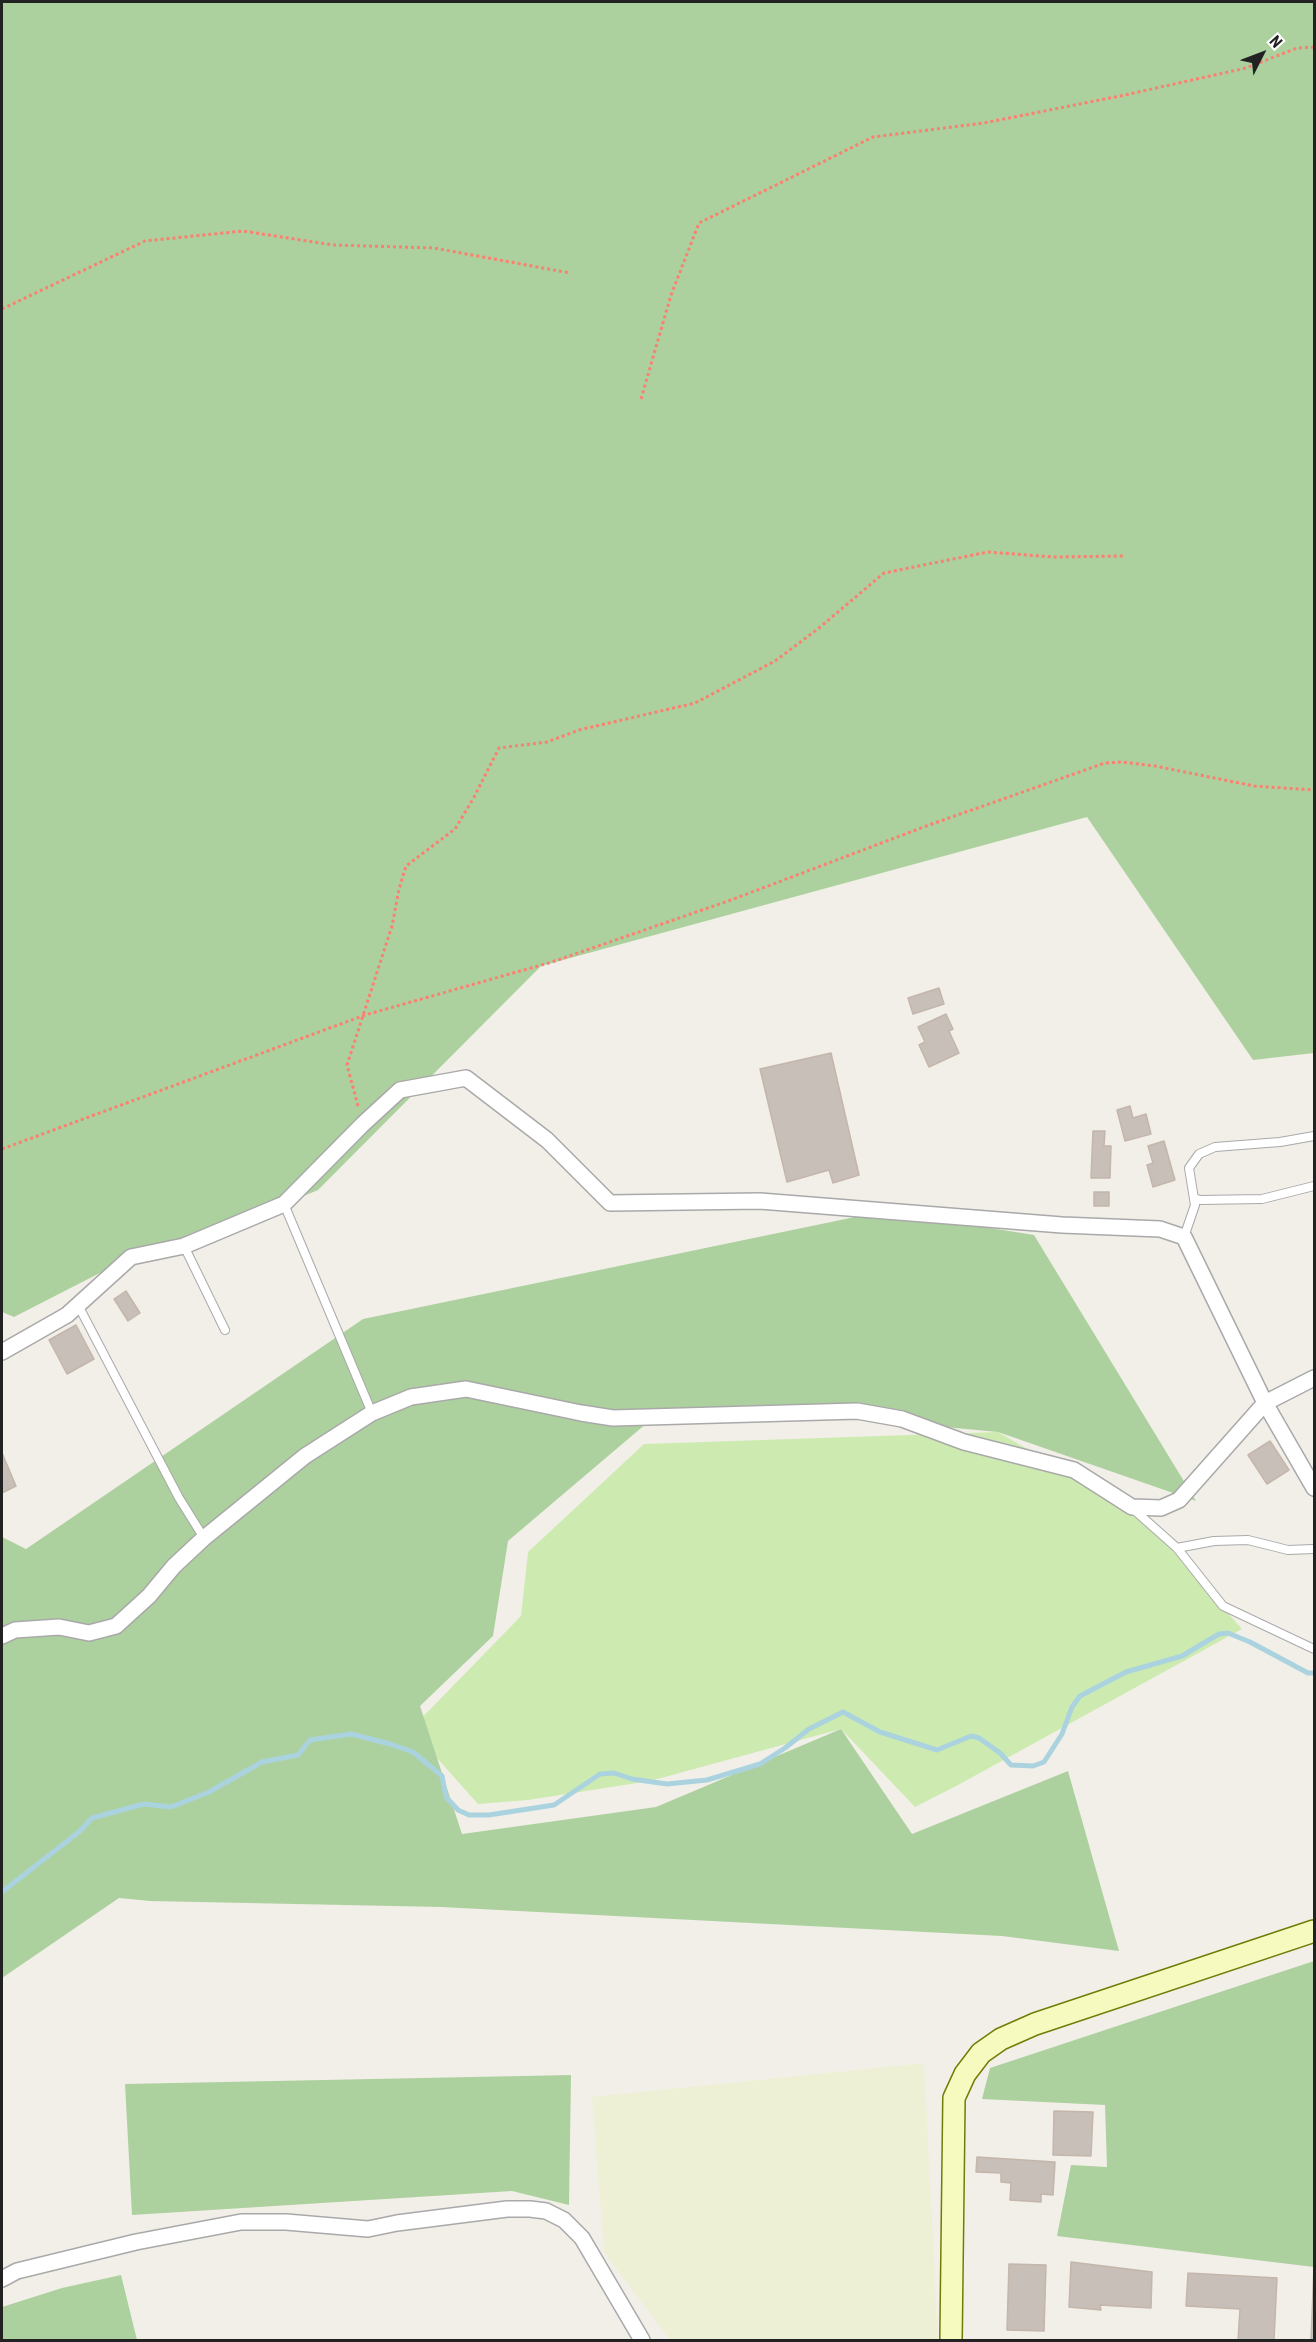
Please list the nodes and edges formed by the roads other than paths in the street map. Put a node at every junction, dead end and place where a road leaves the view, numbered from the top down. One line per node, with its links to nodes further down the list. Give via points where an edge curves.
1 (1314, 1136): 3 (lane, via 1215,1147 1199,1154 1189,1168)
2 (1314, 1186): 3 (lane, via 1262,1199)
3 (1194, 1198): 5 (lane)
4 (284, 1204): 5 (street, via 400,1090 466,1078 547,1140 610,1203 760,1202 1160,1229); 6 (street); 12 (lane)
5 (1184, 1237): 11 (street)
6 (184, 1246): 7 (street, via 131,1257); 8 (lane)
7 (78, 1305): 9 (street); 15 (lane)
8 (225, 1330)
9 (2, 1352)
10 (1314, 1378): 11 (street)
11 (1265, 1403): 13 (street); 14 (street, via 1179,1500 1161,1508)
12 (372, 1413): 14 (street, via 411,1397 466,1389 612,1418 857,1411 902,1419 964,1442 1074,1470); 15 (street, via 305,1456)
13 (1314, 1488)
14 (1132, 1508): 16 (lane)
15 (204, 1538): 18 (street, via 116,1626 89,1633 59,1627 15,1630)
16 (1177, 1548): 17 (lane, via 1248,1540 1287,1550); 19 (lane, via 1223,1606)
17 (1314, 1549)
18 (2, 1636)
19 (1314, 1649)
20 (1314, 1931): 23 (street, via 1035,2024 981,2053 964,2074 954,2098)
21 (2, 2279): 22 (street, via 17,2271 136,2242 242,2222 368,2229 496,2210 530,2209 546,2211 564,2220 582,2238)
22 (642, 2340)
23 (951, 2340)

